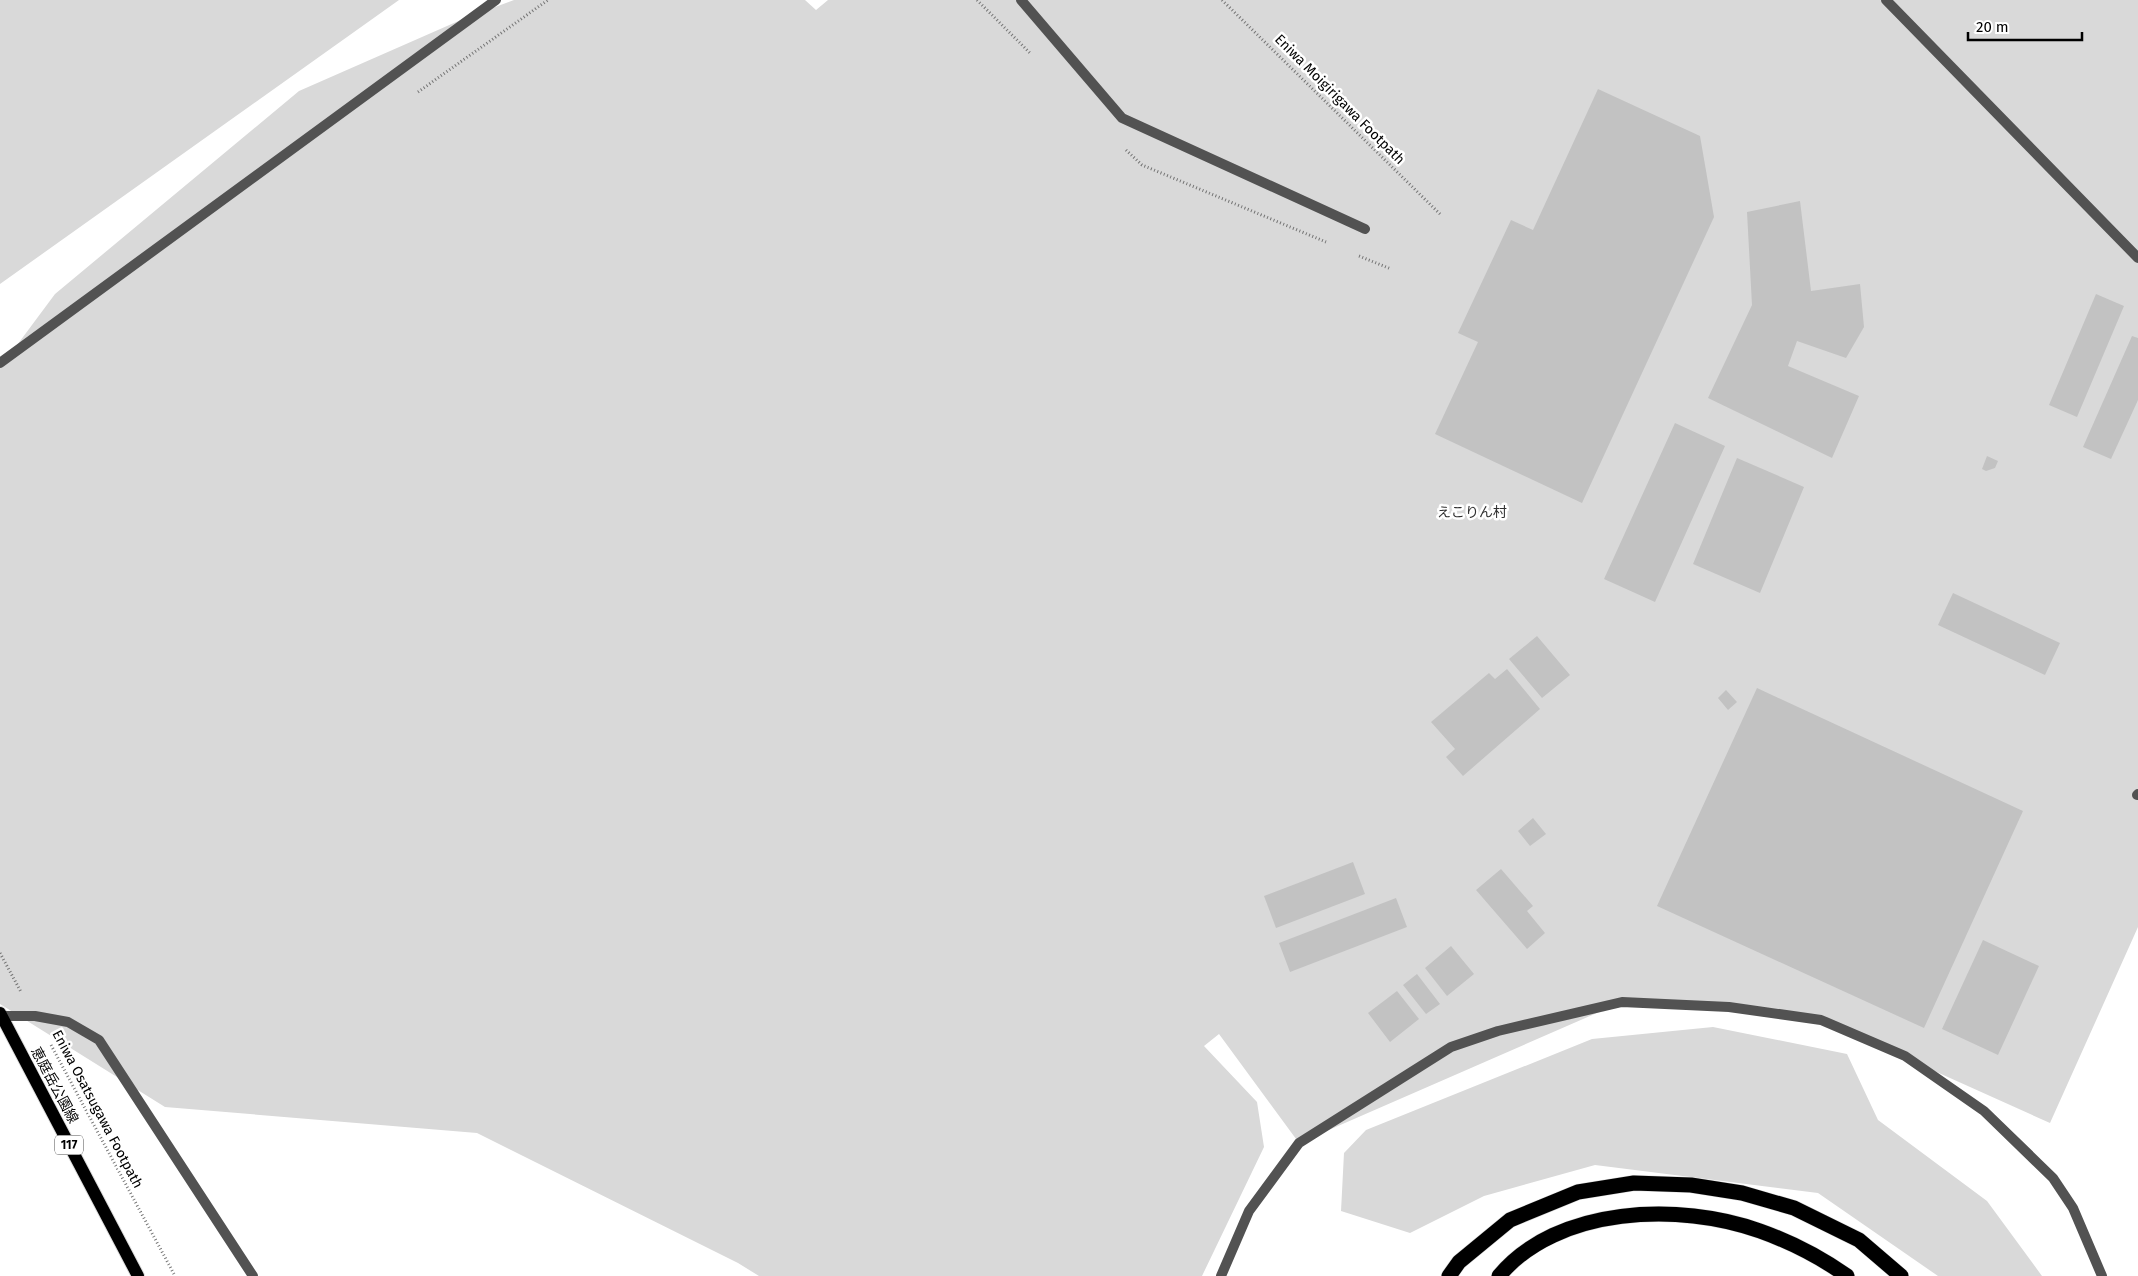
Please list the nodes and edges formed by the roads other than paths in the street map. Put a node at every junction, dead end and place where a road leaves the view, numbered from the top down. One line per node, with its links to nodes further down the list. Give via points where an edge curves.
1 (496, 0): 6 (street)
2 (1021, 0): 4 (street, via 1122,118)
3 (1886, 0): 5 (street)
4 (1365, 229)
5 (2138, 258)
6 (0, 362)
7 (1, 1015): 8 (main road, 恵庭岳公園線 / 117); 9 (street, via 35,1016 68,1022 99,1040)
8 (138, 1276)
9 (253, 1276)
10 (1220, 1276): 15 (street, via 1249,1212 1299,1142 1451,1047 1498,1031 1622,1002 1729,1007 1821,1020 1905,1056 1984,1111 2052,1178 2073,1208)
11 (1449, 1276): 14 (highway, via 1459,1262 1510,1220 1578,1192 1634,1183 1691,1185 1742,1193 1794,1208 1858,1240)
12 (1499, 1276): 13 (highway, via 1511,1262 1549,1237 1590,1221 1647,1214 1701,1216 1759,1230 1820,1257)
13 (1847, 1276)
14 (1901, 1276)
15 (2102, 1276)

